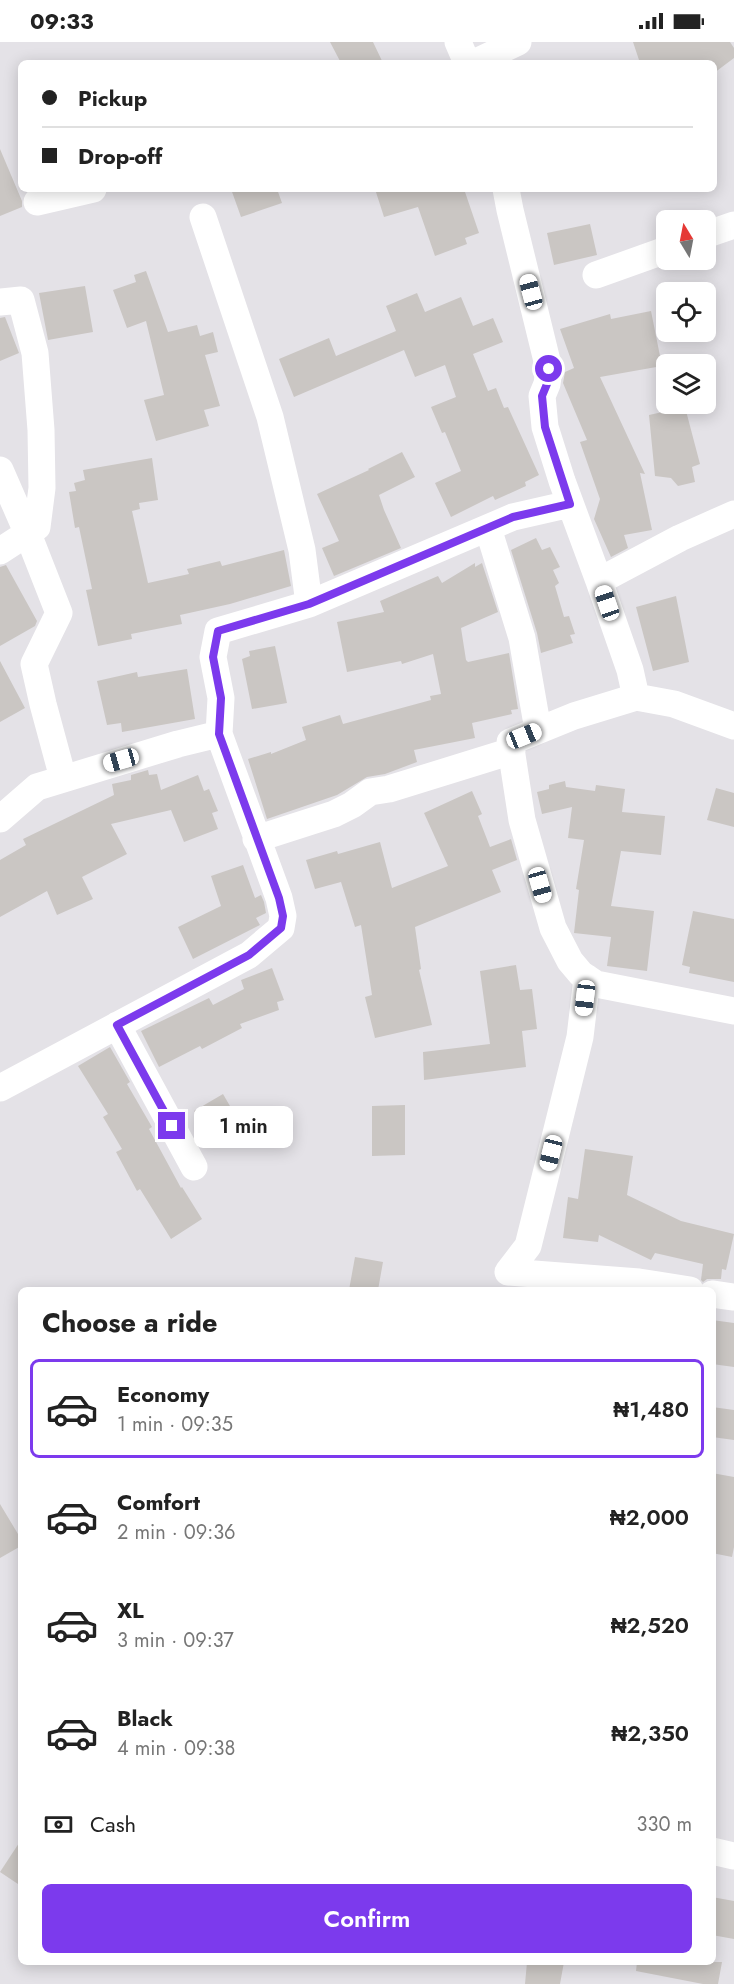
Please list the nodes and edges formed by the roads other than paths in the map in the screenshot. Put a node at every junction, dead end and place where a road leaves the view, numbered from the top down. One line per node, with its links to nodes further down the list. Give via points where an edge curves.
1 (458, 42): 3 (street)
2 (518, 42): 4 (street)
3 (466, 60)
4 (480, 60)
5 (80, 192): 7 (street)
6 (507, 192): 15 (street, via 549,369 542,396 545,427)
7 (37, 202)
8 (203, 217): 21 (street, via 270,417 302,550)
9 (734, 225): 10 (street)
10 (716, 231)
11 (656, 254): 12 (street)
12 (596, 275)
13 (0, 302): 18 (street, via 21,300 35,353 42,488 37,527)
14 (0, 470): 18 (street)
15 (570, 504): 17 (street, via 513,517); 20 (street)
16 (734, 514): 20 (street)
17 (488, 528): 21 (street); 24 (street, via 522,638)
18 (28, 534): 19 (street); 27 (street, via 59,613 34,664)
19 (0, 551)
20 (599, 581): 22 (street)
21 (309, 604): 25 (street, via 218,631 213,657 221,698)
22 (636, 697): 23 (street, via 674,704); 24 (street)
23 (734, 726)
24 (538, 730): 26 (street, via 510,742)
25 (219, 734): 27 (street); 29 (street)
26 (512, 752): 29 (street, via 370,792 334,814); 30 (street, via 522,820 553,928 570,961)
27 (63, 778): 28 (street, via 37,787)
28 (0, 819)
29 (256, 838): 32 (street, via 279,898 281,928 249,955)
30 (587, 978): 31 (street, via 596,984); 35 (street, via 580,1037 528,1246 508,1272)
31 (734, 1011)
32 (117, 1025): 33 (street); 34 (street)
33 (0, 1088)
34 (194, 1167)
35 (671, 1287)
36 (716, 1295): 37 (street)
37 (734, 1297)
38 (716, 1852): 39 (street)
39 (734, 1856)

